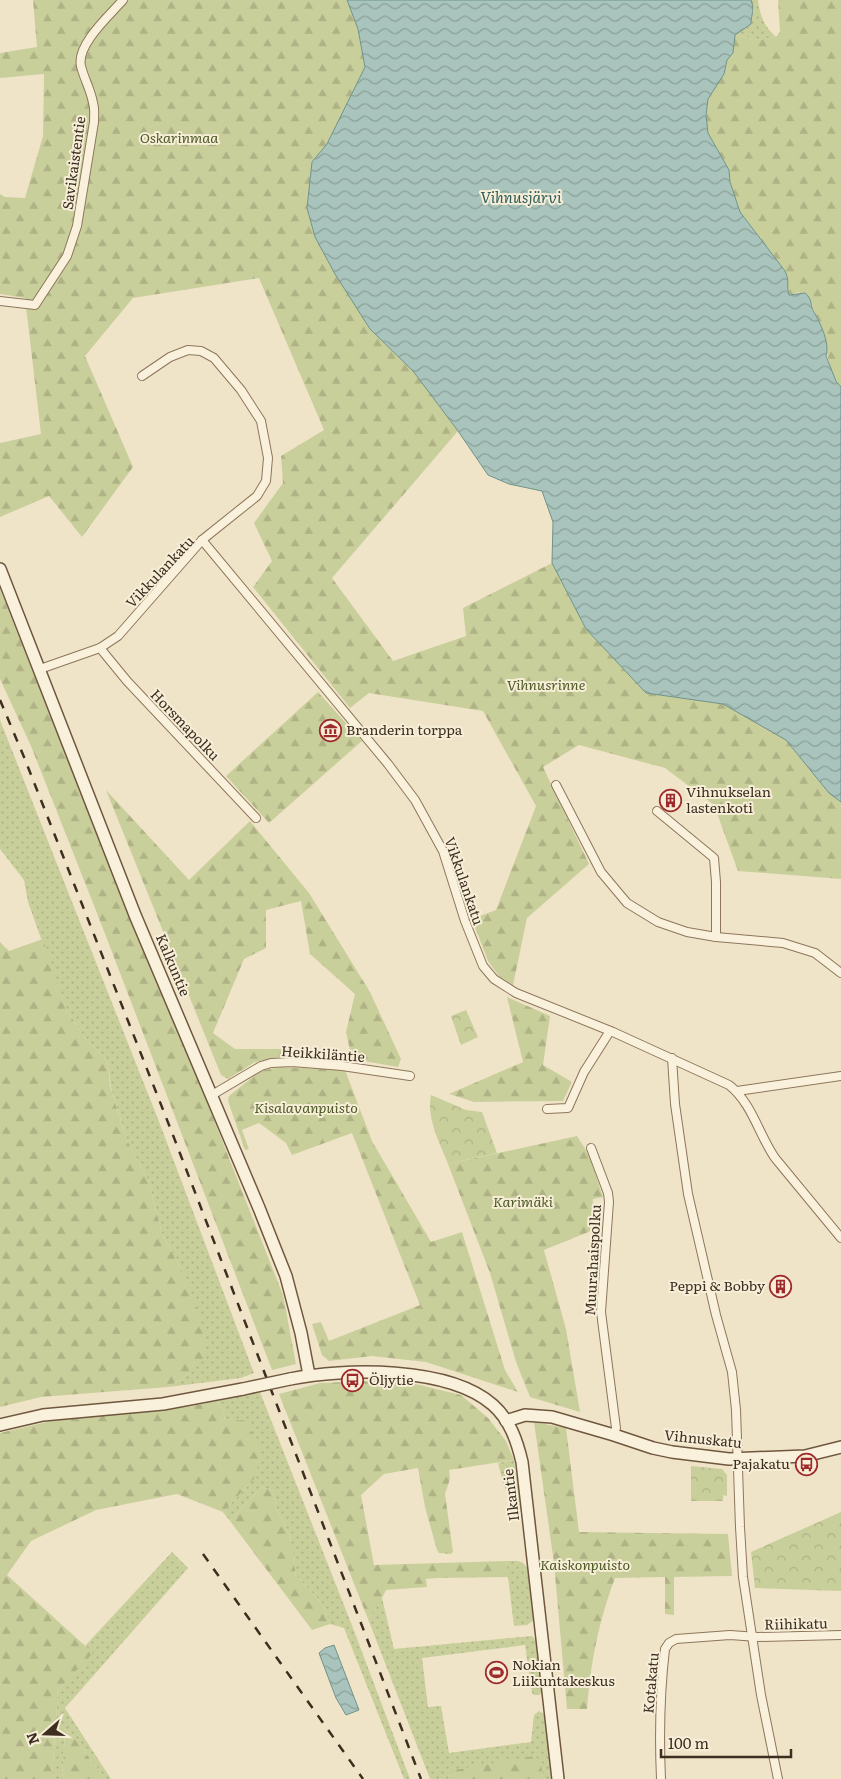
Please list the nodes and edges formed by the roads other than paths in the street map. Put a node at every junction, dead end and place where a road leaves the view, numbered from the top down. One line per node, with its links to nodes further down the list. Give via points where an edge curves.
1 (123, 0): 2 (street, Savikaistentie, via 96,31 81,55 80,65 94,113 77,226 67,256 35,305)
2 (0, 301)
3 (142, 376): 4 (street, via 170,357 188,350 201,350 214,358 262,421 268,458 266,481 257,496)
4 (202, 540): 6 (street, Vikkulankatu, via 118,636); 13 (street, Vikkulankatu, via 415,800 443,851 474,945 488,974 516,993)
5 (0, 569): 7 (street, Kalkuntie)
6 (100, 648): 7 (street, Vikkulankatu); 10 (street, Horsmapolku, via 126,681)
7 (40, 669): 18 (street, Kalkuntie, via 136,915)
8 (556, 785): 11 (street, via 601,872 627,903 658,922)
9 (657, 811): 11 (street, via 714,858)
10 (256, 818)
11 (716, 937): 12 (street, via 783,943 815,953)
12 (841, 974)
13 (610, 1031): 14 (street, Vikkulankatu); 19 (street, via 584,1072 568,1108)
14 (672, 1058): 17 (street, Vikkulankatu, via 730,1084); 27 (street, via 688,1194 732,1372)
15 (410, 1076): 18 (street, Heikkiläntie, via 342,1066 271,1063)
16 (841, 1076): 17 (street)
17 (737, 1091): 21 (street, Vikkulankatu, via 769,1149)
18 (212, 1096): 22 (street, Kalkuntie, via 286,1276)
19 (547, 1109)
20 (591, 1148): 25 (street, Muurahaispolku, via 609,1202 601,1312 616,1428)
21 (841, 1238)
22 (309, 1375): 23 (street, Ilkantie, via 375,1371 434,1379 478,1395 495,1406); 24 (street, bridge, via 163,1404 43,1415)
23 (506, 1421): 25 (street, Vihnuskatu, via 524,1415 538,1415); 30 (street, Ilkantie, via 522,1462)
24 (0, 1425)
25 (614, 1435): 27 (street, Vihnuskatu, via 672,1452)
26 (841, 1448): 27 (street, Vihnuskatu, via 805,1456)
27 (737, 1458): 29 (street, via 741,1554)
28 (841, 1635): 29 (street, Riihikatu)
29 (751, 1636): 31 (street, Kotakatu, via 676,1639 665,1649 660,1710); 32 (street)
30 (558, 1779)
31 (661, 1779)
32 (778, 1779)

